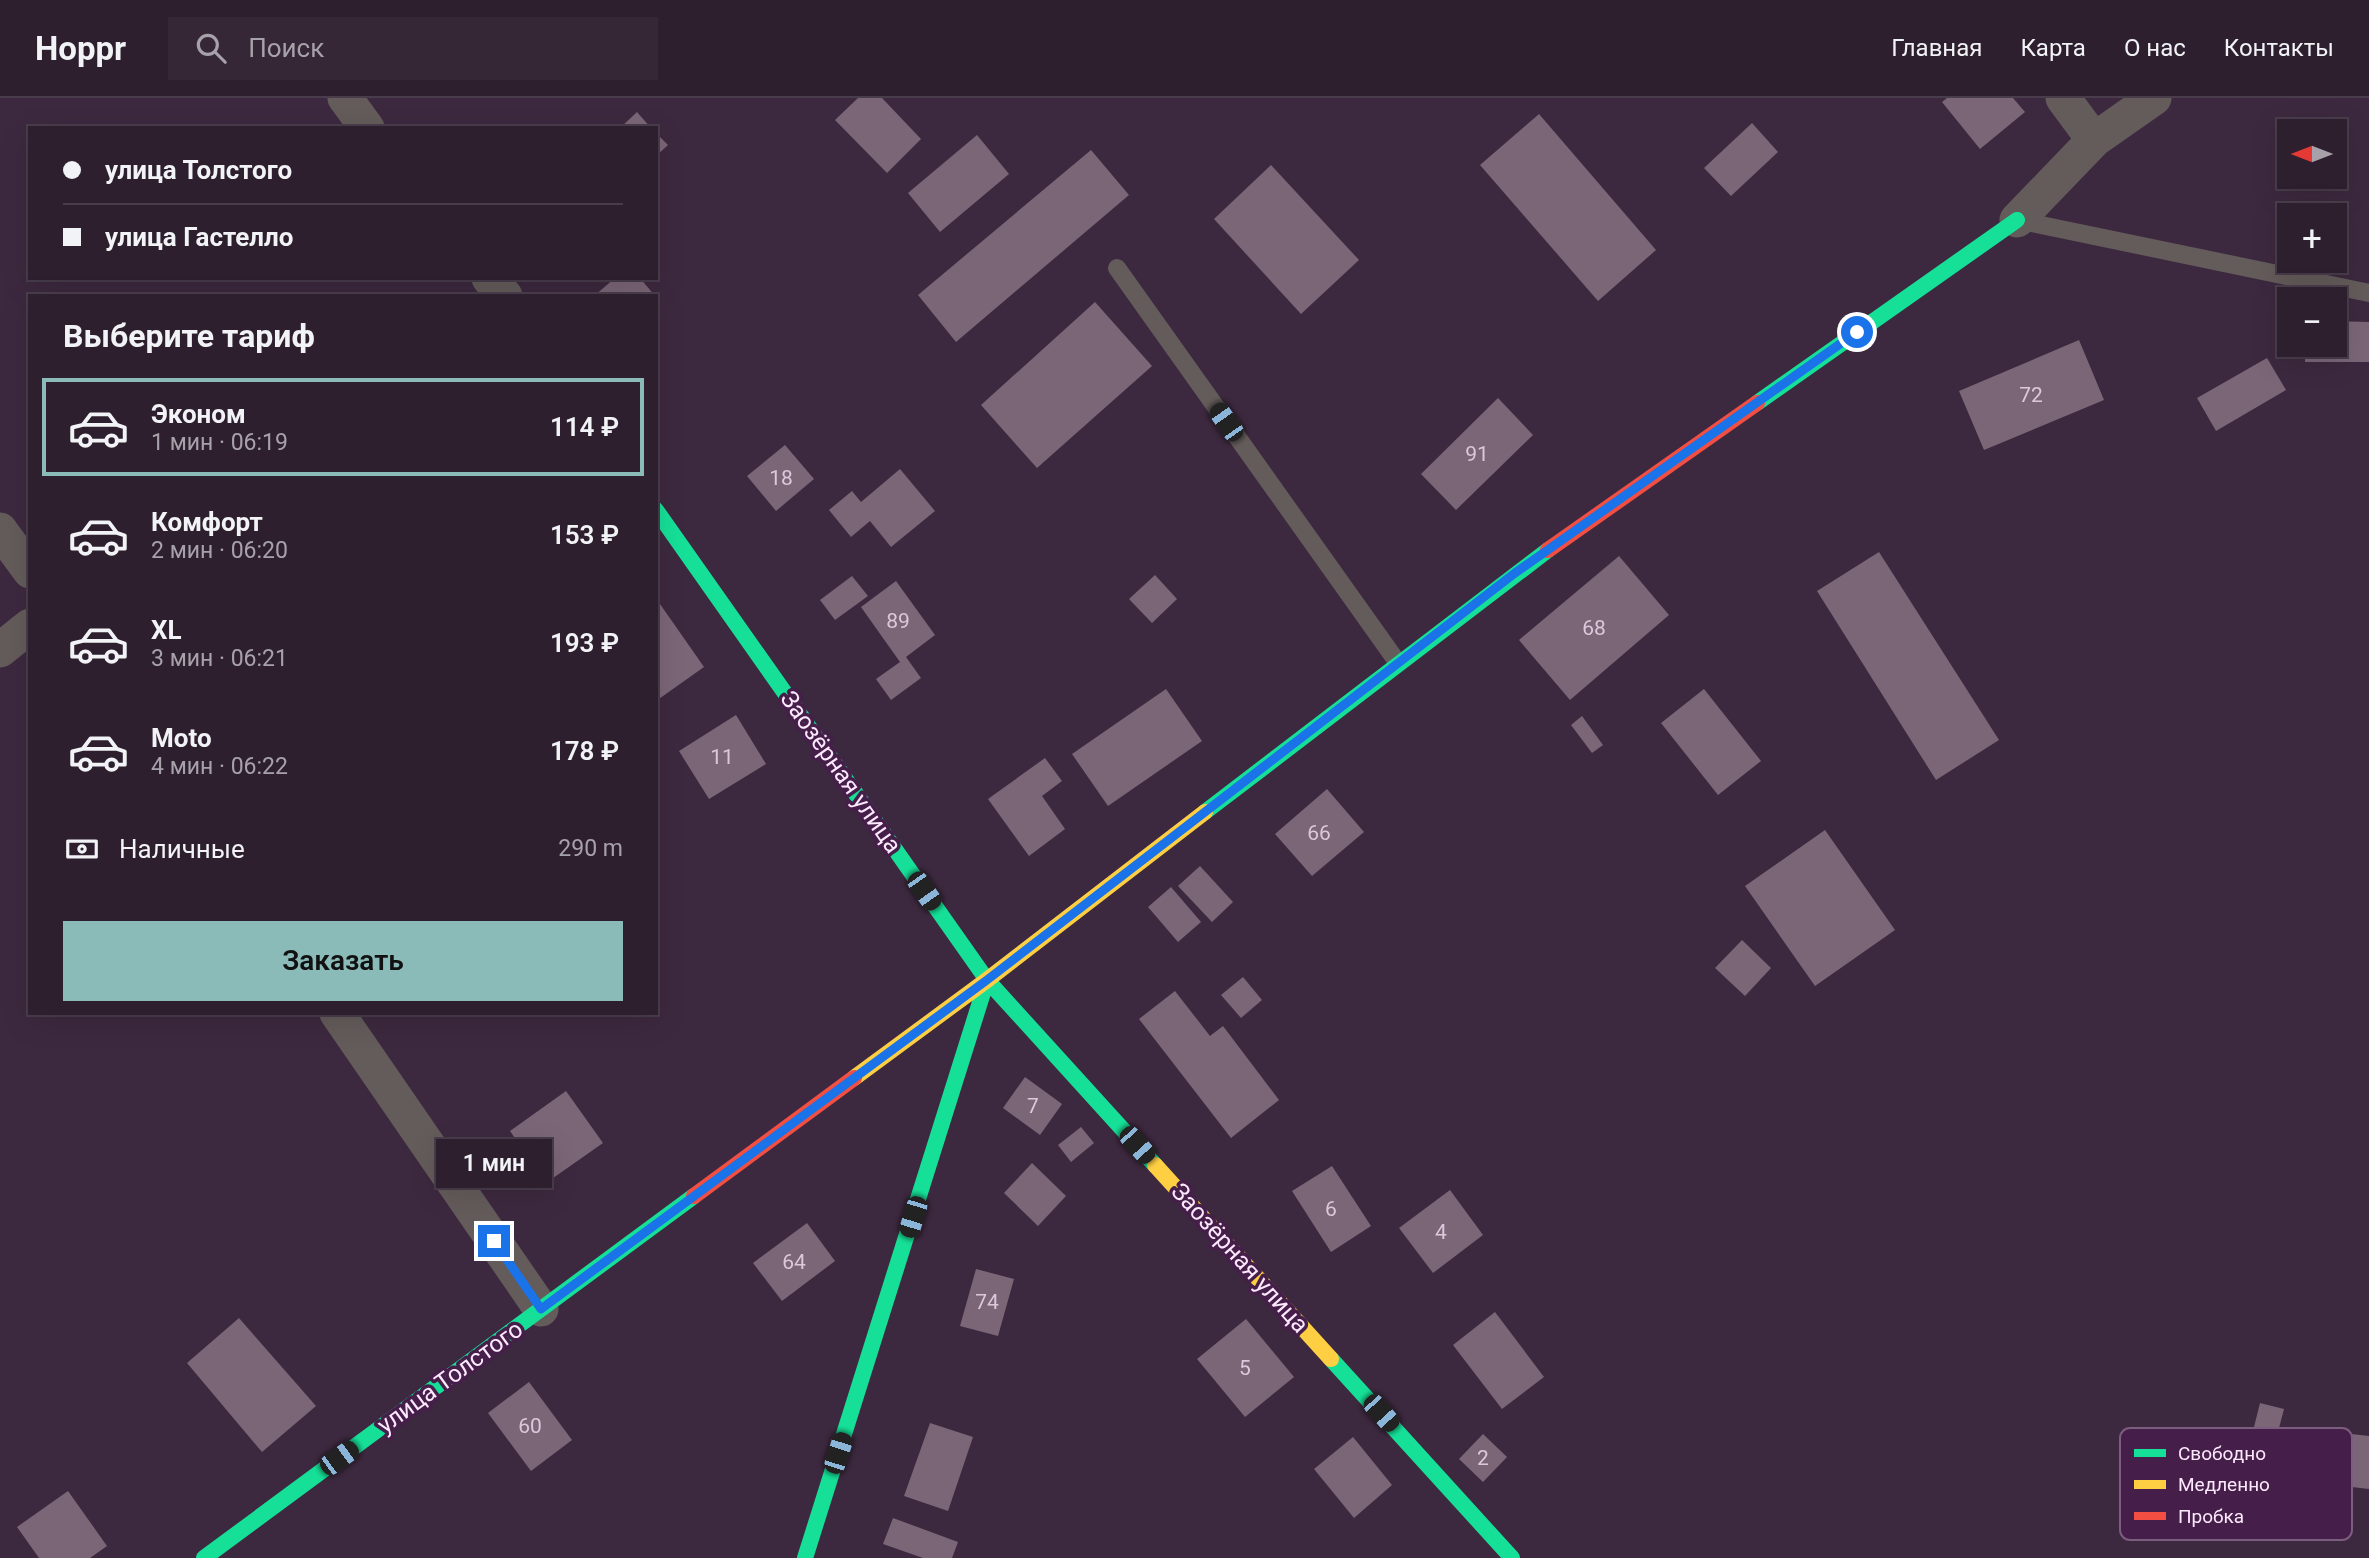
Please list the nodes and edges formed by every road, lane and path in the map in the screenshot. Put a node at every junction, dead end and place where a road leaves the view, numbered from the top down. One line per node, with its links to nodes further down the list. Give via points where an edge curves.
1 (345, 98): 4 (street)
2 (2063, 98): 5 (street)
3 (2154, 98): 5 (street, улица Толстого)
4 (366, 126)
5 (2094, 141): 6 (street, улица Толстого)
6 (2017, 220): 8 (lane); 14 (street, улица Толстого, via 1515,573)
7 (1117, 268): 14 (lane)
8 (2369, 293)
9 (658, 513): 15 (street, Заозёрная улица)
10 (0, 530): 11 (street)
11 (28, 568)
12 (28, 628): 13 (street)
13 (0, 650)
14 (1398, 663): 15 (street, улица Толстого)
15 (987, 980): 17 (street, улица Толстого); 19 (street); 20 (street, Заозёрная улица)
16 (338, 1015): 17 (street)
17 (541, 1309): 18 (street, улица Толстого)
18 (204, 1558)
19 (806, 1558)
20 (1512, 1558)

